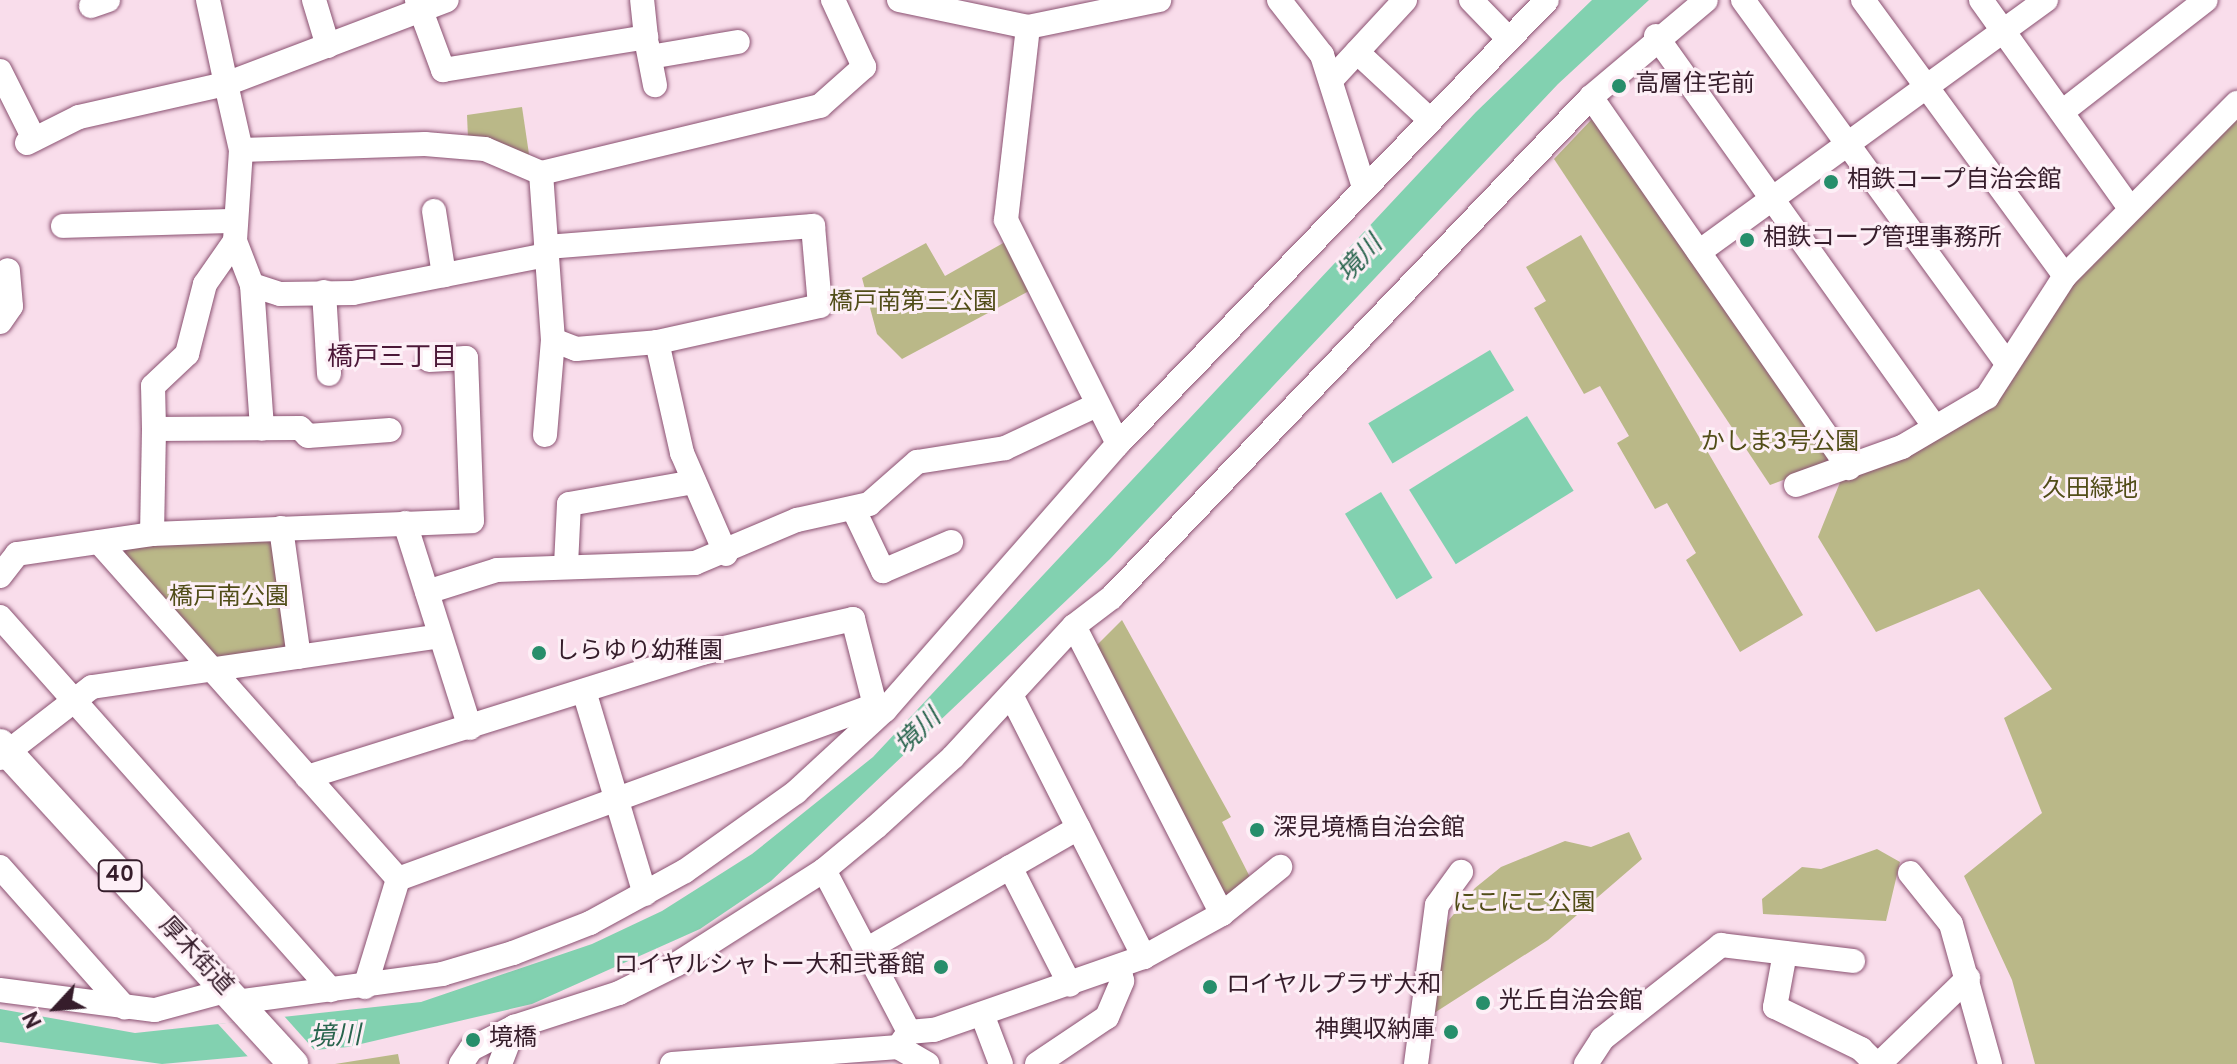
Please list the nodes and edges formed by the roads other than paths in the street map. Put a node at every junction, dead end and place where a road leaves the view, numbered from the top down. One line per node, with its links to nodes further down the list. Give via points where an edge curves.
1 (208, 0): 29 (street)
2 (314, 0): 24 (street)
3 (447, 0): 18 (street)
4 (642, 0): 25 (street)
5 (833, 0): 38 (street, via 864,67 820,106)
6 (899, 0): 19 (street)
7 (1159, 0): 19 (street)
8 (1405, 0): 26 (street)
9 (1471, 0): 22 (street)
10 (1547, 0): 22 (street)
11 (1706, 0): 21 (street)
12 (1743, 0): 36 (street)
13 (1863, 0): 31 (street)
14 (1981, 0): 20 (street)
15 (2046, 0): 20 (street)
16 (2206, 0): 34 (street)
17 (1291, 4): 28 (street)
18 (419, 5): 24 (street); 25 (street, via 443,70)
19 (1028, 27): 58 (street, via 1006,220)
20 (2003, 31): 31 (street); 34 (street)
21 (1656, 36): 32 (street); 40 (street)
22 (1507, 37): 35 (street)
23 (738, 42): 25 (street)
24 (328, 46): 29 (street)
25 (648, 47): 30 (street)
26 (1357, 52): 28 (street); 35 (street)
27 (0, 71): 29 (street, via 30,141 79,117)
28 (1331, 80): 39 (street)
29 (226, 84): 37 (street)
30 (655, 85)
31 (1927, 87): 36 (street); 49 (street)
32 (1591, 97): 46 (street); 79 (street, via 1112,597)
33 (2237, 103): 41 (street)
34 (2062, 112): 41 (street)
35 (1429, 119): 39 (street)
36 (1848, 144): 40 (street); 56 (street)
37 (241, 150): 38 (street, via 425,144 485,149); 44 (street)
38 (541, 173): 45 (street)
39 (1363, 184): 64 (street)
40 (1772, 199): 46 (street); 59 (street)
41 (2130, 208): 49 (street)
42 (434, 211): 48 (street)
43 (63, 226): 44 (street)
44 (235, 231): 50 (street); 60 (street, via 210,273 187,354 153,386)
45 (546, 251): 48 (street); 53 (street); 54 (street, via 813,226 820,306)
46 (1699, 252): 65 (street)
47 (8, 270): 52 (street, via 11,306)
48 (444, 275): 51 (street)
49 (2065, 276): 56 (street)
50 (252, 285): 51 (street, via 280,294); 61 (street)
51 (324, 292): 57 (street)
52 (0, 322)
53 (553, 340): 54 (street, via 576,349); 63 (street)
54 (657, 342): 66 (street)
55 (429, 360): 69 (street, via 466,358 472,521)
56 (2005, 360): 59 (street, via 1987,397)
57 (329, 374)
58 (1097, 405): 64 (street); 68 (street, via 1005,448 917,462 887,491)
59 (1935, 427): 65 (street)
60 (154, 429): 61 (street); 71 (street)
61 (262, 429): 62 (street, via 300,428 308,436)
62 (390, 430)
63 (545, 435)
64 (1118, 444): 86 (street)
65 (1849, 468): 67 (street)
66 (694, 482): 74 (street); 75 (street, via 569,504)
67 (1796, 485)
68 (853, 508): 73 (street, via 883,571); 74 (street, via 797,520)
69 (405, 523): 70 (street); 77 (street)
70 (281, 528): 71 (street); 81 (street)
71 (152, 534): 72 (street)
72 (99, 542): 76 (street, via 17,554); 82 (street)
73 (951, 542)
74 (726, 554): 75 (street, via 695,563)
75 (566, 565): 77 (street, via 497,570)
76 (0, 576)
77 (427, 592): 80 (street)
78 (0, 617): 85 (street)
79 (1074, 626): 84 (street); 100 (street)
80 (440, 636): 81 (street); 87 (street)
81 (299, 657): 82 (street)
82 (212, 669): 85 (street, via 92,687); 89 (street)
83 (584, 691): 86 (street, via 702,653 853,619); 87 (street); 90 (street)
84 (1011, 695): 91 (street); 95 (street, via 953,757)
85 (72, 697): 88 (street); 110 (street)
86 (880, 708): 90 (street); 99 (street, via 796,792)
87 (470, 728): 89 (street)
88 (2, 752): 111 (main road, 厚木街道 / 40)
89 (307, 777): 98 (street)
90 (617, 800): 98 (street); 99 (street)
91 (1078, 828): 93 (street); 103 (street)
92 (0, 867): 112 (street)
93 (1010, 867): 101 (street); 107 (street)
94 (1280, 867): 100 (street)
95 (824, 870): 101 (street); 114 (street, via 666,970)
96 (1461, 872): 124 (street, via 1437,905)
97 (1910, 873): 106 (street, via 1951,924)
98 (398, 879): 108 (street)
99 (645, 894): 108 (street, via 496,959)
100 (1222, 914): 103 (street)
101 (866, 950): 115 (street)
102 (1785, 953): 104 (street); 125 (street, via 1721,945 1602,1039); 126 (street, via 1775,1007 1861,1049)
103 (1144, 957): 105 (street)
104 (1853, 961)
105 (1119, 966): 107 (street); 123 (street, via 1122,981 1107,1017)
106 (1968, 978): 116 (street); 126 (street)
107 (1070, 985): 113 (street)
108 (365, 987): 110 (street)
109 (0, 990): 112 (street)
110 (331, 990): 111 (street)
111 (234, 1000): 112 (street, via 165,1010); 117 (main road, 厚木街道 / 40)
112 (125, 1008)
113 (982, 1014): 115 (street); 122 (street)
114 (514, 1027): 118 (street, via 471,1049); 119 (street)
115 (903, 1040): 120 (street); 121 (street)
116 (1988, 1063)
117 (293, 1064)
118 (461, 1064)
119 (500, 1064)
120 (672, 1064)
121 (928, 1064)
122 (1001, 1064)
123 (1037, 1064)
124 (1416, 1064)
125 (1585, 1064)
126 (1878, 1064)

